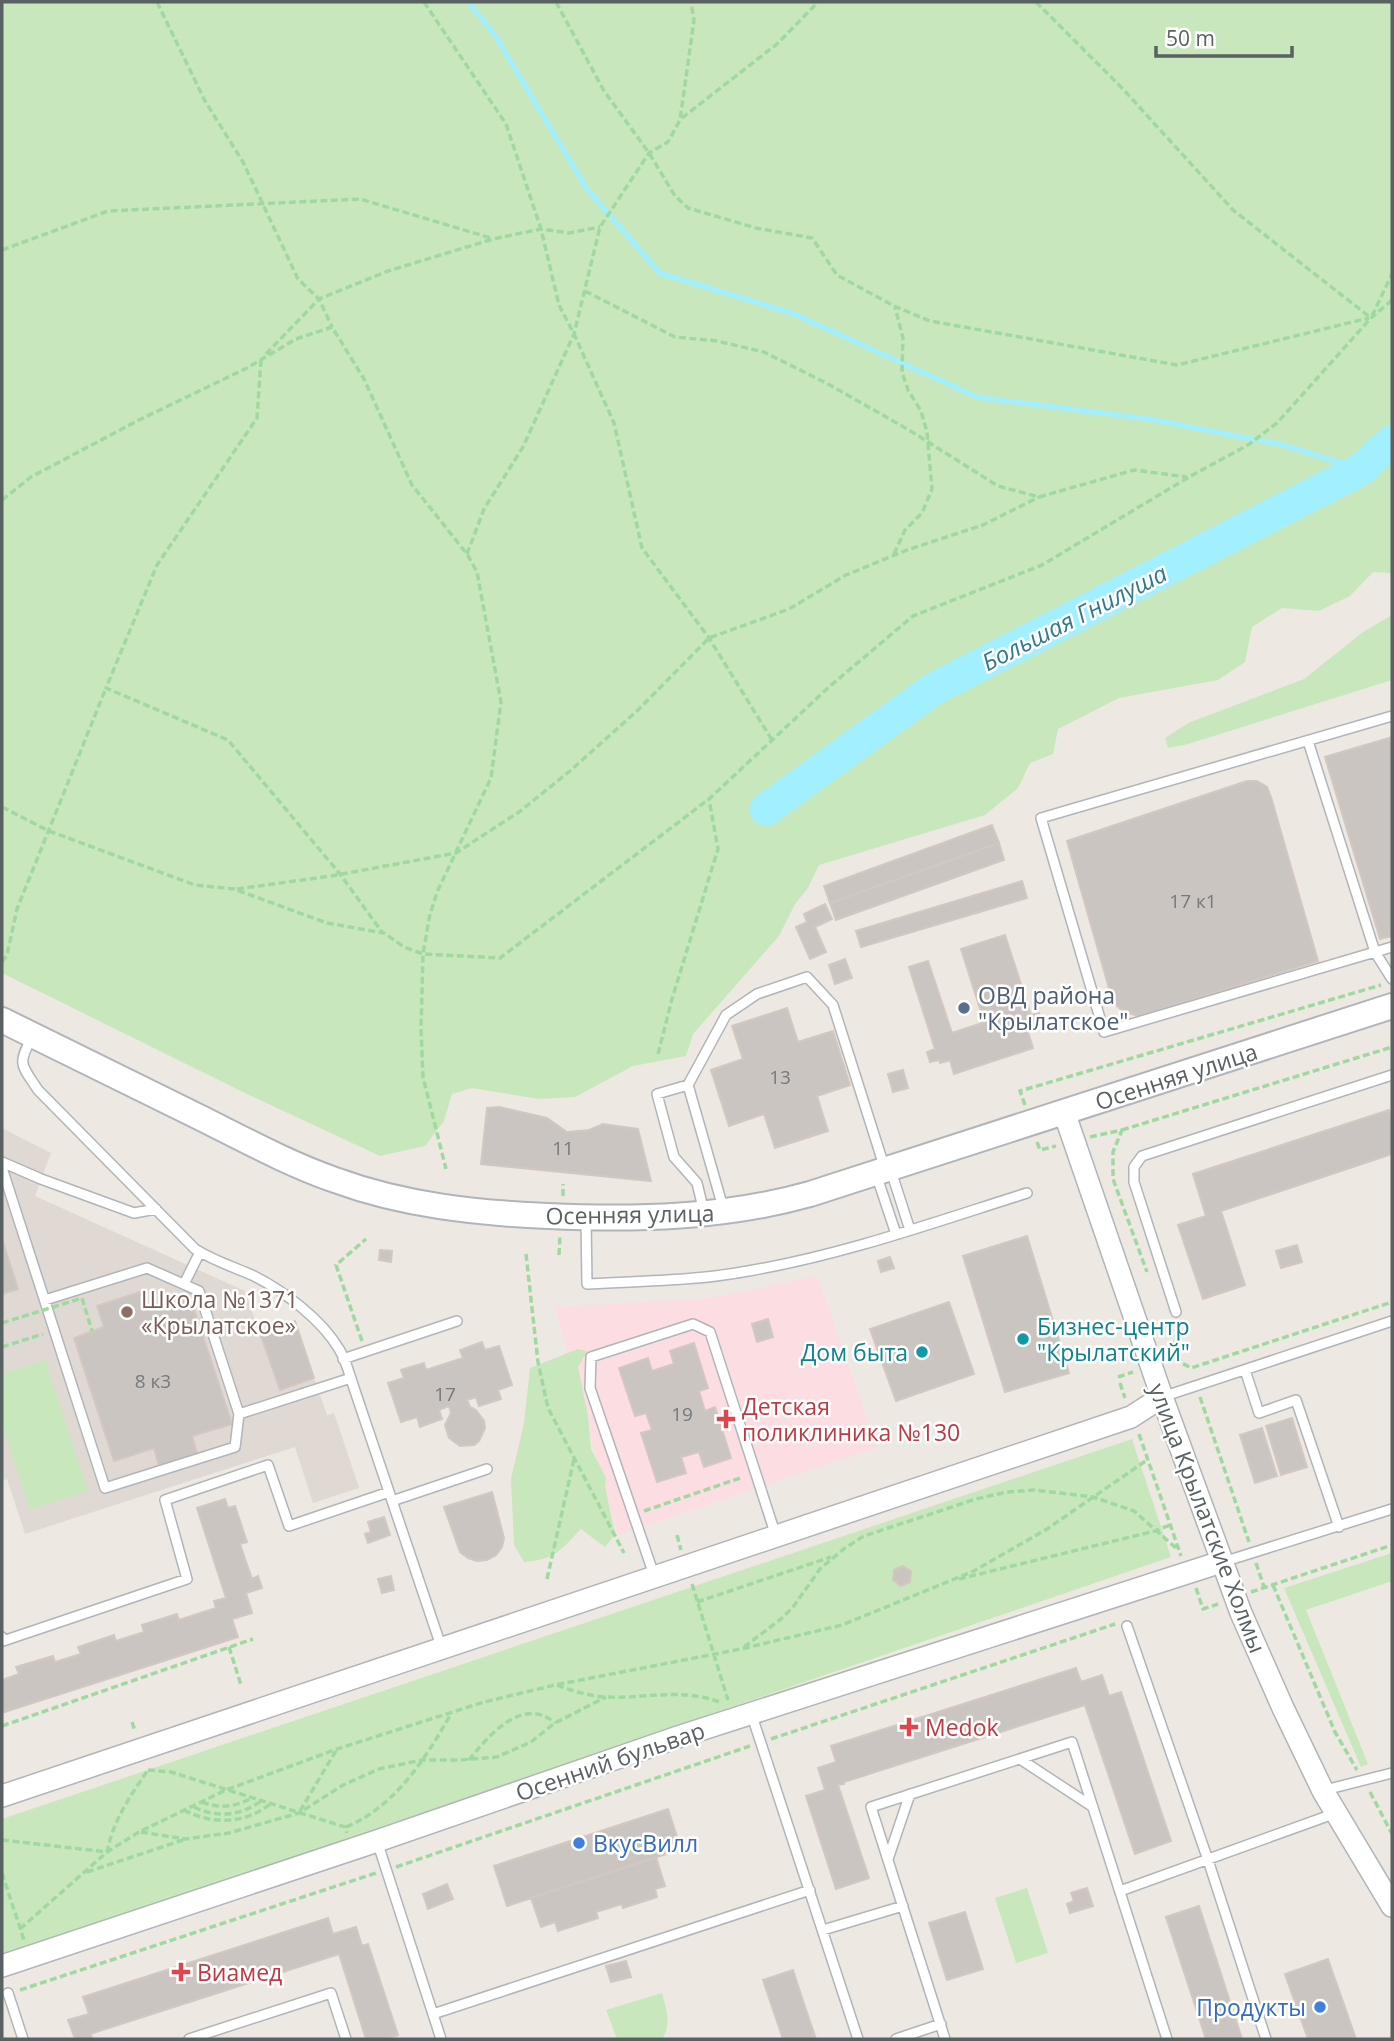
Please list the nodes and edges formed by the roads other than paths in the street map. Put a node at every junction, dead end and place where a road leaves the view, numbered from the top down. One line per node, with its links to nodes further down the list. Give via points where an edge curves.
1 (1392, 716): 2 (lane)
2 (1308, 741): 4 (lane); 4 (lane, via 1041,818 1104,1032)
3 (1392, 947): 4 (lane)
4 (1375, 952): 5 (lane)
5 (1392, 980)
6 (1392, 1006): 11 (main road, Осенняя улица)
7 (2, 1020): 8 (main road, Осенняя улица)
8 (33, 1035): 16 (lane, via 22,1065 38,1090); 18 (main road, Осенняя улица, via 289,1161 360,1189 462,1210)
9 (1392, 1075): 24 (lane, via 1142,1156 1134,1167 1134,1182)
10 (688, 1085): 14 (lane, via 726,1016 757,994 807,977 833,1005); 17 (lane); 17 (lane, via 657,1094 674,1157)
11 (1064, 1112): 14 (main road, Осенняя улица); 30 (street, улица Крылатские Холмы)
12 (2, 1161): 16 (lane, via 134,1213)
13 (2, 1168): 23 (lane)
14 (884, 1170): 17 (main road, Осенняя улица, via 781,1202); 19 (lane); 20 (lane)
15 (1027, 1193): 19 (lane)
16 (156, 1209): 21 (lane)
17 (715, 1213): 18 (main road, Осенняя улица)
18 (586, 1217): 20 (lane, via 587,1284 748,1271)
19 (910, 1230): 20 (lane)
20 (895, 1234)
21 (200, 1252): 22 (lane); 27 (lane, via 283,1293 310,1315)
22 (184, 1284): 23 (lane, via 147,1268); 31 (lane, via 198,1291)
23 (45, 1300): 31 (lane, via 106,1488 235,1447)
24 (1176, 1312)
25 (457, 1321): 27 (lane)
26 (1392, 1321): 28 (lane)
27 (343, 1359): 29 (lane)
28 (1245, 1370): 30 (lane); 35 (lane, via 1259,1413 1296,1400)
29 (351, 1378): 31 (lane); 33 (lane)
30 (1162, 1397): 36 (street, via 1131,1417); 37 (street, улица Крылатские Холмы)
31 (239, 1414)
32 (486, 1469): 33 (lane)
33 (390, 1497): 40 (lane, via 289,1526 268,1465 165,1500 187,1579 3,1641); 41 (lane)
34 (1392, 1509): 35 (lane)
35 (1339, 1527): 37 (lane)
36 (776, 1536): 38 (street); 38 (lane, via 710,1332 693,1324 591,1357 590,1388)
37 (1221, 1562): 42 (street, Осенний бульвар); 45 (street, улица Крылатские Холмы)
38 (654, 1577): 41 (street)
39 (1127, 1626): 52 (lane)
40 (2, 1637)
41 (442, 1649): 47 (street)
42 (751, 1713): 50 (street, Осенний бульвар); 53 (lane)
43 (1020, 1759): 46 (lane); 48 (lane); 48 (lane, via 1072,1742)
44 (1392, 1773): 45 (lane)
45 (1323, 1791): 49 (street, улица Крылатские Холмы)
46 (910, 1794): 51 (lane); 51 (lane, via 871,1807)
47 (2, 1796)
48 (1093, 1807): 54 (lane)
49 (1336, 1813): 52 (lane); 56 (street, улица Крылатские Холмы)
50 (377, 1841): 58 (street, Осенний бульвар); 60 (lane)
51 (888, 1859): 55 (lane)
52 (1208, 1860): 54 (lane); 70 (lane)
53 (810, 1890): 57 (lane); 60 (lane)
54 (1119, 1891): 69 (lane)
55 (903, 1906): 57 (lane); 61 (lane)
56 (1392, 1906)
57 (823, 1930): 66 (lane)
58 (2, 1966)
59 (8, 1993): 62 (lane)
60 (433, 2014): 65 (lane)
61 (941, 2025): 67 (lane); 68 (lane)
62 (23, 2039)
63 (189, 2039): 64 (lane, via 331,1993)
64 (345, 2039)
65 (441, 2039)
66 (858, 2039)
67 (896, 2039)
68 (945, 2039)
69 (1167, 2039)
70 (1265, 2039)

